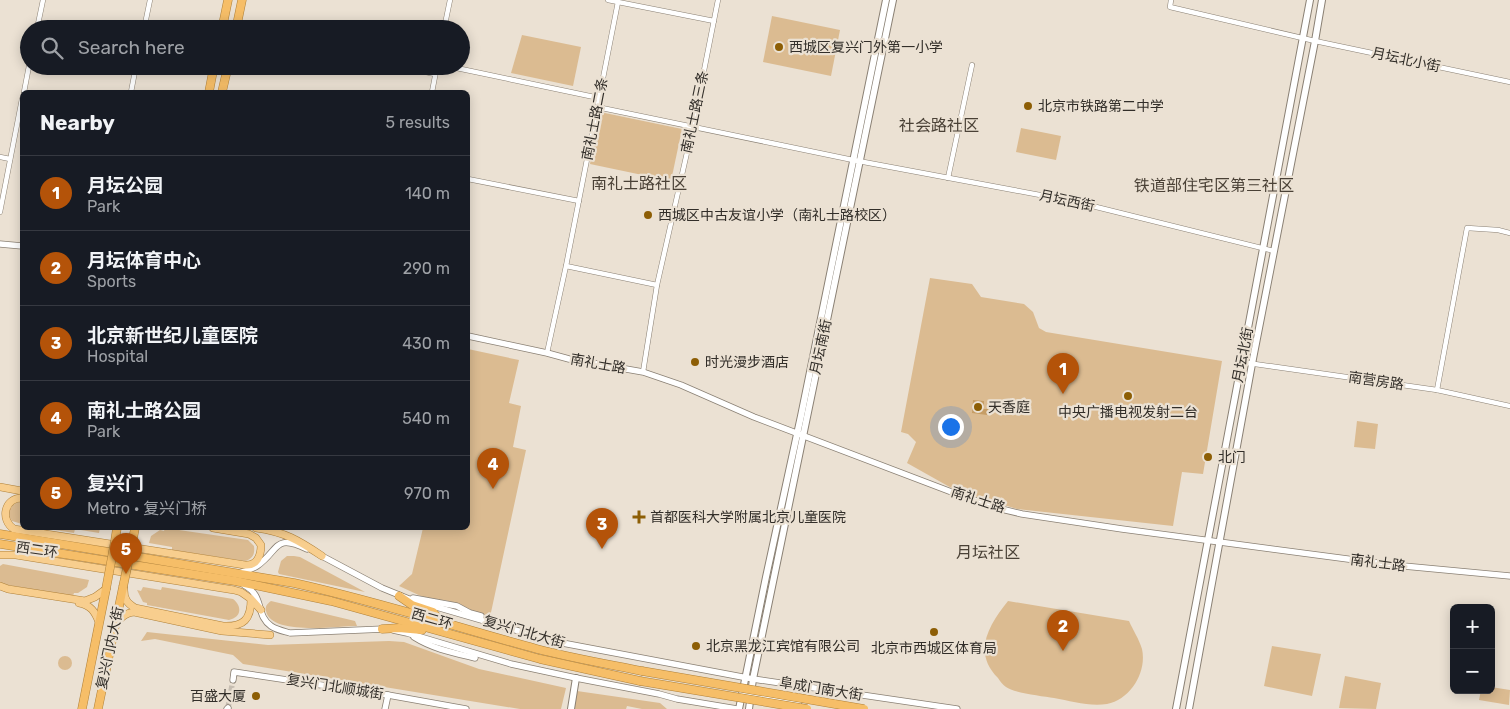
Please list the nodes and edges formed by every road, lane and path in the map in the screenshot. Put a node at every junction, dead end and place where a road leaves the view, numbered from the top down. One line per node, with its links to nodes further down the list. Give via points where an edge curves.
1 (43, 0): 14 (street)
2 (150, 0): 15 (street)
3 (228, 0): 16 (highway)
4 (242, 0): 17 (highway)
5 (450, 0): 18 (street)
6 (608, 0): 13 (street)
7 (718, 0): 19 (street, 南礼士路三条)
8 (886, 0): 41 (main road, 月坛南街)
9 (892, 0): 41 (main road, 月坛南街)
10 (1171, 0): 20 (street, 月坛北小街, via 1170,7)
11 (1310, 0): 20 (main road, 月坛北街)
12 (1322, 0): 21 (main road, 月坛北街)
13 (618, 2): 19 (street); 35 (street, 南礼士路二条)
14 (39, 20)
15 (146, 20)
16 (224, 20)
17 (238, 20)
18 (446, 20)
19 (714, 21): 38 (street, 南礼士路三条)
20 (1303, 38): 21 (street, 月坛北小街); 49 (main road, 月坛北街)
21 (1315, 41): 29 (street, 月坛北小街); 50 (main road, 月坛北街)
22 (972, 65): 42 (street)
23 (470, 71): 35 (street)
24 (27, 75): 30 (street)
25 (134, 75): 31 (street)
26 (212, 75): 32 (highway)
27 (226, 75): 33 (highway)
28 (435, 75): 34 (street)
29 (1510, 82)
30 (24, 90)
31 (131, 90)
32 (209, 90)
33 (222, 90)
34 (432, 90)
35 (599, 98): 36 (street, 南礼士路二条)
36 (598, 107): 38 (street, 月坛西街); 44 (street, 南礼士路二条)
37 (20, 109): 40 (street)
38 (693, 126): 41 (street, 月坛西街); 52 (street, 南礼士路三条)
39 (0, 157): 40 (street)
40 (10, 159): 45 (street)
41 (856, 161): 42 (street, 月坛西街); 60 (main road, 月坛南街)
42 (948, 178): 49 (street, 月坛西街, via 1072,201)
43 (470, 179): 44 (street)
44 (579, 202): 51 (street, 南礼士路二条)
45 (0, 212)
46 (1510, 233): 58 (street, via 1467,228)
47 (0, 244): 48 (street)
48 (20, 246)
49 (1264, 249): 50 (street, 月坛西街); 55 (main road, 月坛北街)
50 (1274, 251): 56 (main road, 月坛北街)
51 (566, 266): 52 (street); 54 (street, 南礼士路二条)
52 (657, 285): 57 (street, 南礼士路三条)
53 (470, 336): 54 (street, 南礼士路)
54 (547, 353): 57 (street, 南礼士路)
55 (1242, 362): 56 (street, 南营房路); 73 (main road, 月坛北街)
56 (1252, 364): 58 (street, 南营房路); 74 (main road, 月坛北街)
57 (643, 372): 60 (street, 南礼士路)
58 (1437, 390): 59 (street, 南营房路)
59 (1510, 406)
60 (800, 434): 73 (street, 南礼士路, via 1005,510); 97 (main road, 月坛南街); 99 (main road, 月坛南街)
61 (0, 487): 62 (main road)
62 (20, 491)
63 (20, 498): 66 (main road, via 7,505 3,520)
64 (0, 524): 72 (main road, via 3,529)
65 (20, 530): 80 (main road)
66 (20, 530)
67 (116, 530): 85 (highway, 复兴门内大街, bridge)
68 (136, 530): 84 (highway, 复兴门内大街, bridge)
69 (225, 530): 80 (main road, via 256,538 261,545 260,557)
70 (266, 530): 78 (main road, via 297,540)
71 (0, 534): 72 (highway, 西二环)
72 (30, 538): 82 (highway, 西二环)
73 (1208, 540): 74 (street, 南礼士路); 116 (main road, 月坛北街)
74 (1221, 542): 81 (street, 南礼士路, via 1401,566); 117 (main road, 月坛北街)
75 (0, 544): 76 (highway, 西二环)
76 (13, 546): 77 (main road); 82 (highway, 西二环)
77 (0, 554): 88 (main road, via 234,590)
78 (322, 556): 79 (street, via 293,543 285,543 275,547); 87 (street)
79 (264, 560): 80 (main road); 82 (street)
80 (251, 565)
81 (1510, 576)
82 (236, 577): 89 (street, via 255,593); 90 (highway, 西二环, via 333,591); 94 (highway, 西二环)
83 (0, 586): 85 (main road, via 85,600)
84 (123, 587): 88 (main road, via 124,598 134,608 223,626 243,622 249,616); 92 (highway, 复兴门内大街)
85 (106, 589): 91 (highway, 复兴门内大街)
86 (0, 590): 91 (main road, via 84,604 95,612)
87 (399, 596): 90 (highway, via 412,606 433,612); 97 (street, 复兴门北大街, via 457,606 500,625 557,642)
88 (251, 599): 89 (main road)
89 (261, 610): 95 (street, via 271,626)
90 (440, 621): 114 (highway, 西二环, bridge, via 540,649 642,671)
91 (99, 622): 106 (highway, 复兴门内大街)
92 (115, 623): 96 (main road, via 122,616 134,612 222,630); 107 (highway, 复兴门内大街)
93 (382, 629): 94 (highway); 95 (street); 98 (street, via 408,633 444,651)
94 (440, 632): 113 (highway, 西二环, bridge, via 640,681)
95 (290, 633): 96 (street)
96 (270, 635)
97 (745, 677): 99 (street, 阜成门南大街); 102 (main road, 月坛南街)
98 (576, 678): 110 (main road); 111 (street)
99 (753, 679): 101 (street, 阜成门南大街); 104 (main road, 月坛南街)
100 (233, 680): 103 (street, 复兴门北顺城街, via 234,672)
101 (802, 687): 105 (street); 115 (street, 阜成门南大街)
102 (742, 694): 104 (street); 111 (main road, 月坛南街)
103 (388, 695): 108 (street); 109 (street, 复兴门北顺城街)
104 (750, 695): 105 (street); 112 (main road, 月坛南街)
105 (798, 706)
106 (82, 709)
107 (98, 709)
108 (385, 709)
109 (466, 709)
110 (571, 709)
111 (738, 709)
112 (749, 709)
113 (807, 709)
114 (864, 709)
115 (956, 709)
116 (1176, 709)
117 (1189, 709)

